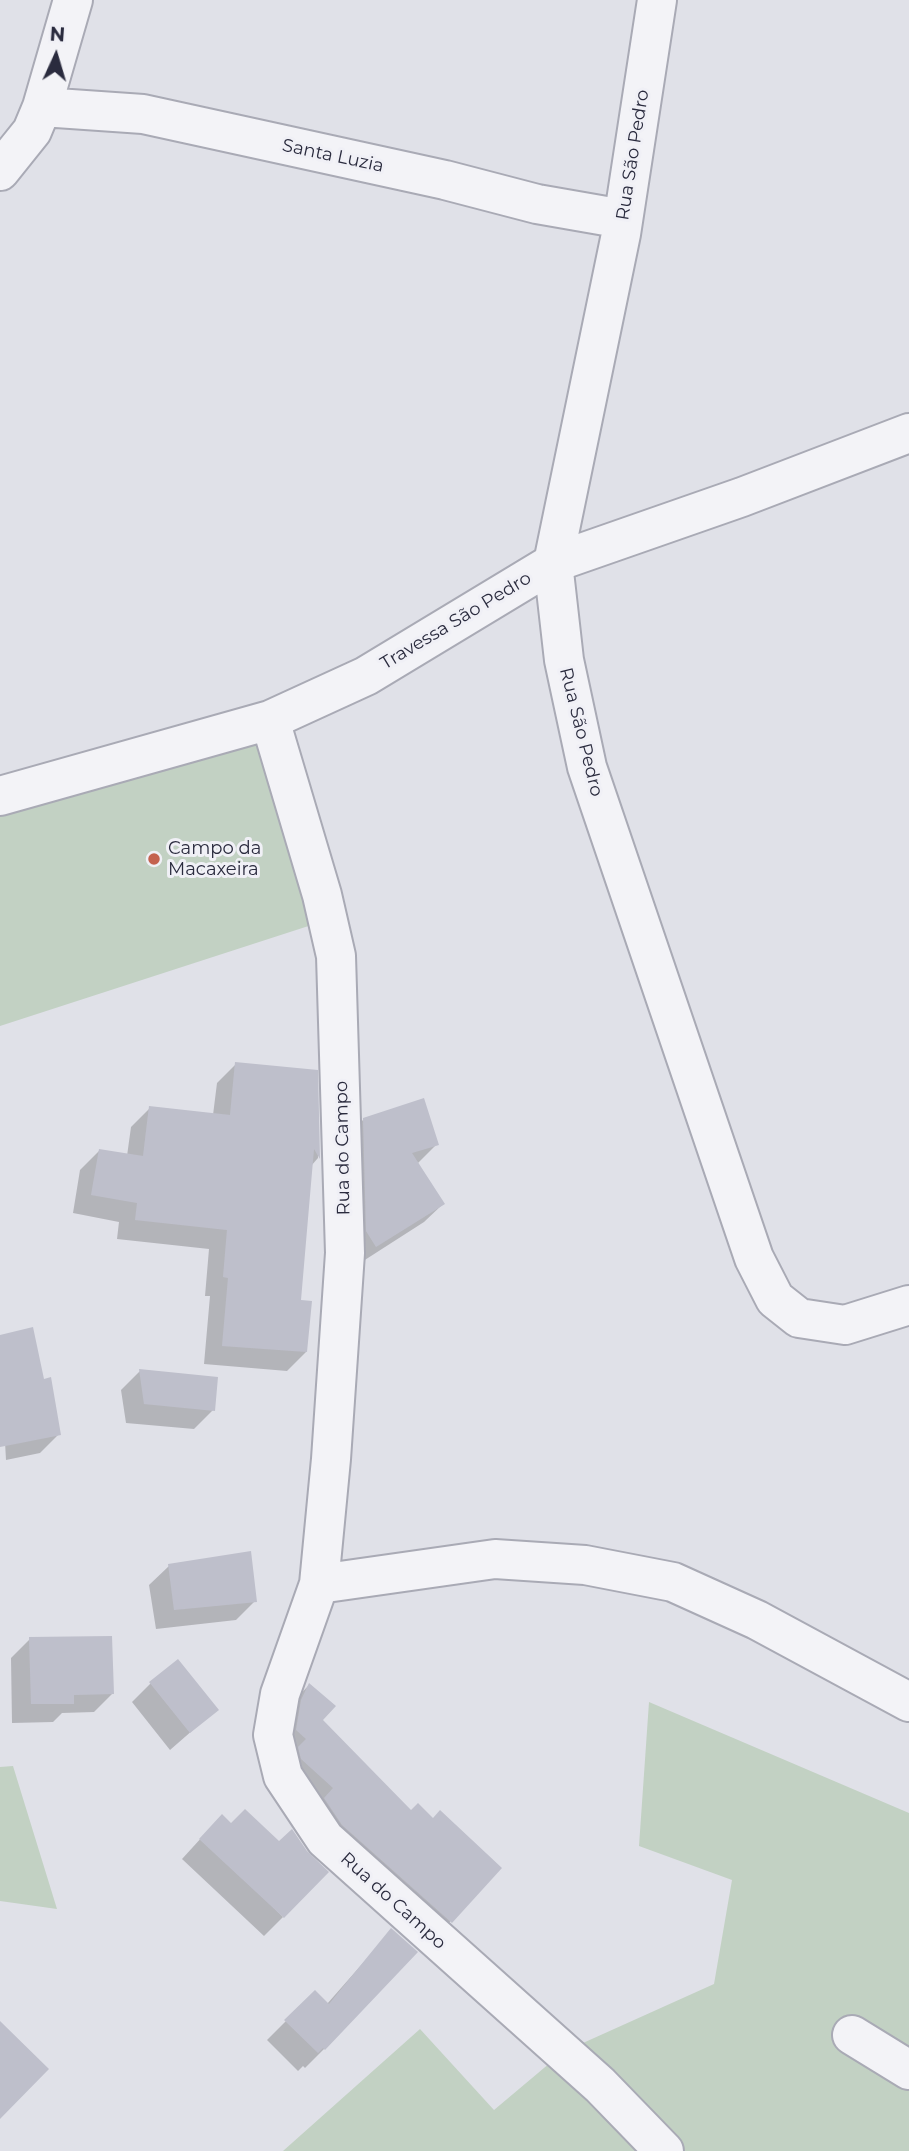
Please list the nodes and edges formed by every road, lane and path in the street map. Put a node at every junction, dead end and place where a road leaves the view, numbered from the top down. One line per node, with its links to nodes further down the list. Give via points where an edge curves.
1 (73, 0): 3 (street)
2 (657, 0): 5 (street, Rua São Pedro)
3 (42, 107): 4 (street, via 32,131); 5 (street, Santa Luzia, via 144,114 537,204)
4 (0, 171)
5 (623, 219): 7 (street, Rua São Pedro)
6 (909, 433): 7 (street, Travessa São Pedro)
7 (552, 563): 8 (street, Travessa São Pedro, via 366,676); 10 (street, Rua São Pedro, via 564,660 587,767 754,1258 775,1299 799,1318 845,1325)
8 (270, 720): 9 (street, Travessa São Pedro); 11 (street, Rua do Campo, via 322,895 336,956 340,1013 345,1253)
9 (0, 796)
10 (909, 1305)
11 (319, 1584): 12 (street, via 495,1559 584,1565 673,1582 757,1620); 15 (street, Rua do Campo, via 280,1695 273,1735 283,1776 325,1839 600,2085)
12 (909, 1702)
13 (852, 2035): 14 (street)
14 (909, 2070)
15 (664, 2151)

